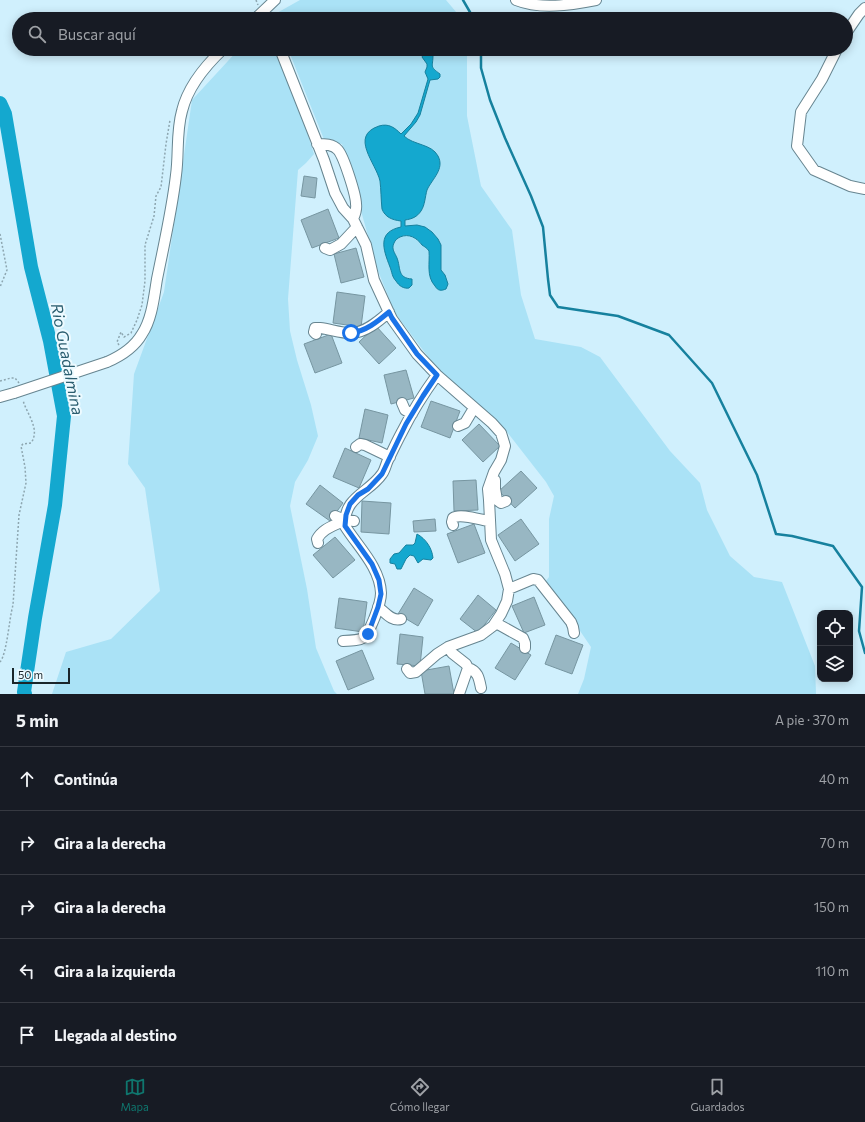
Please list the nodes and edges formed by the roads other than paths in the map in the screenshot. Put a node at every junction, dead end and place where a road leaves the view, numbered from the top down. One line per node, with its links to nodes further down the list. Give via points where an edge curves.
1 (275, 0): 5 (street)
2 (516, 0): 3 (street, via 533,5 553,5)
3 (596, 0)
4 (865, 8): 6 (street)
5 (267, 12)
6 (853, 23)
7 (216, 56): 17 (street, bridge, via 195,81 182,111 178,131 175,185 152,306 142,335 130,349 107,362)
8 (283, 56): 10 (street)
9 (833, 56): 11 (street, via 801,112 797,146 814,170 850,186)
10 (318, 144): 12 (street, via 335,193); 12 (street, via 335,147 340,154 350,178 356,203)
11 (865, 189)
12 (355, 223): 13 (street, via 338,248); 14 (street, via 366,245 374,280)
13 (324, 248)
14 (389, 312): 15 (street, via 362,333 315,328); 16 (street, via 417,354)
15 (316, 334)
16 (437, 375): 19 (street); 20 (street)
17 (0, 397)
18 (402, 404): 20 (street, via 405,410)
19 (474, 408): 21 (street, via 465,423); 25 (street, via 501,433 505,446 502,460)
20 (412, 414): 23 (street)
21 (458, 426)
22 (362, 445): 23 (street)
23 (390, 457): 28 (street, via 382,474 350,504)
24 (491, 457): 25 (street)
25 (496, 469): 26 (street, via 497,500 501,503); 29 (street, via 488,489)
26 (506, 501)
27 (335, 516): 28 (street)
28 (350, 521): 31 (street, via 330,526 320,534); 33 (street, via 345,526 372,564 379,580 381,594)
29 (489, 521): 30 (street, via 462,515 454,517); 32 (street, via 491,540 501,557)
30 (453, 525)
31 (318, 544)
32 (509, 589): 35 (street, via 507,600); 36 (street, via 533,579 538,580 571,622)
33 (378, 607): 34 (street, via 394,620); 37 (street, via 368,634 359,640)
34 (401, 619)
35 (496, 623): 38 (street, via 481,635); 39 (street, via 523,638)
36 (574, 633)
37 (343, 641)
38 (448, 647): 40 (street); 41 (street, via 416,672 410,673)
39 (525, 648)
40 (468, 668): 42 (street, via 475,671 479,677); 43 (street)
41 (407, 669)
42 (481, 688)
43 (459, 694)

